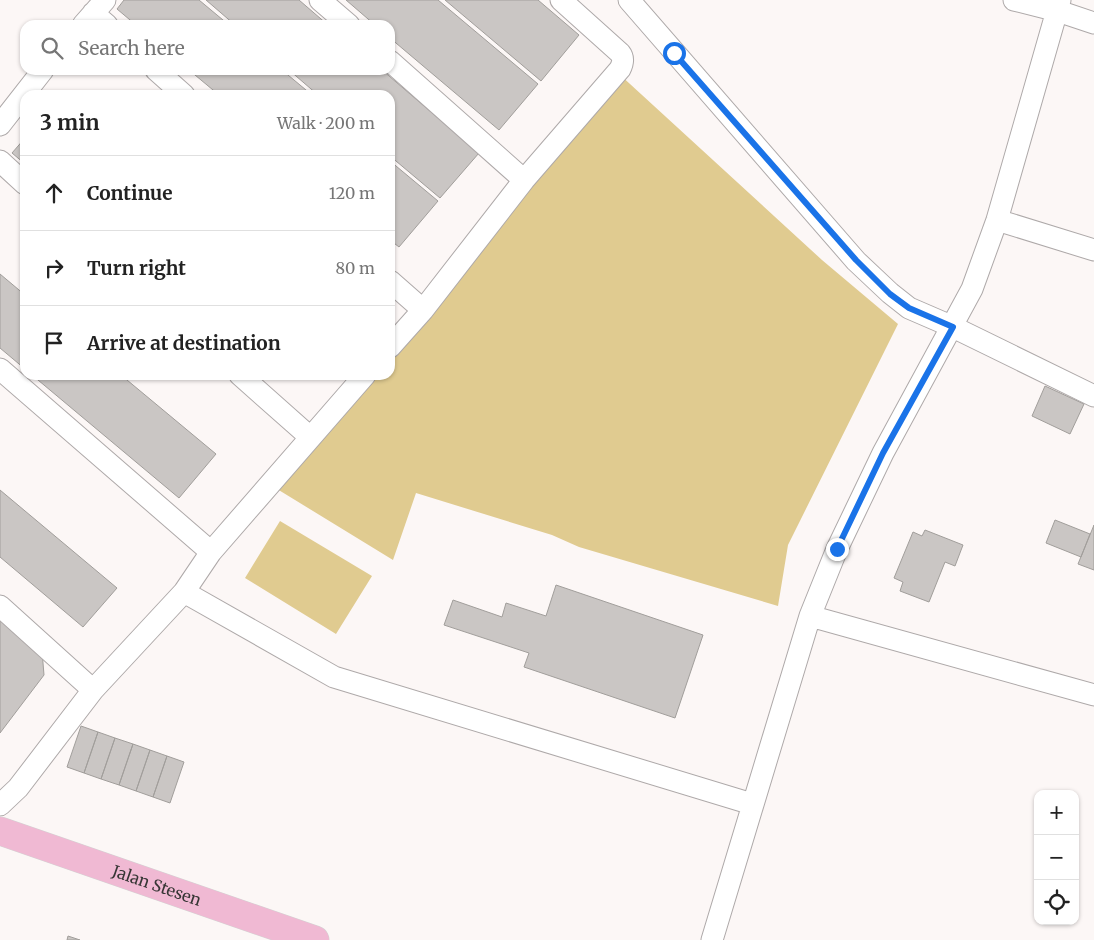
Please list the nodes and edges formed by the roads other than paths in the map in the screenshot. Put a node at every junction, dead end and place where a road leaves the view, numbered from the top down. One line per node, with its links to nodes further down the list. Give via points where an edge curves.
1 (320, 0): 6 (street)
2 (561, 0): 16 (street, via 620,52 623,64)
3 (628, 0): 21 (street, via 856,260 909,308)
4 (1014, 0): 5 (street)
5 (1059, 6): 7 (street); 17 (street)
6 (342, 20)
7 (1094, 22)
8 (395, 66): 16 (street)
9 (37, 75): 12 (street)
10 (162, 75): 11 (street)
11 (178, 90)
12 (8, 99): 13 (street)
13 (0, 125)
14 (0, 161): 15 (street)
15 (20, 179)
16 (524, 180): 20 (street)
17 (997, 220): 18 (street); 21 (street, via 972,289)
18 (1094, 250)
19 (395, 285): 20 (street)
20 (423, 310): 22 (street)
21 (953, 327): 26 (street); 31 (street, via 883,453 837,549)
22 (395, 341)
23 (0, 369): 28 (street)
24 (246, 380): 27 (street)
25 (361, 380): 27 (street)
26 (1094, 396)
27 (310, 437): 28 (street)
28 (211, 552): 29 (street)
29 (184, 592): 32 (street); 34 (street, via 334,677)
30 (0, 606): 32 (street)
31 (810, 616): 33 (street); 34 (street)
32 (93, 690): 35 (street, via 18,788)
33 (1094, 695)
34 (752, 804): 38 (street)
35 (0, 805)
36 (0, 831): 37 (main road, Jalan Stesen)
37 (315, 940)
38 (712, 940)

